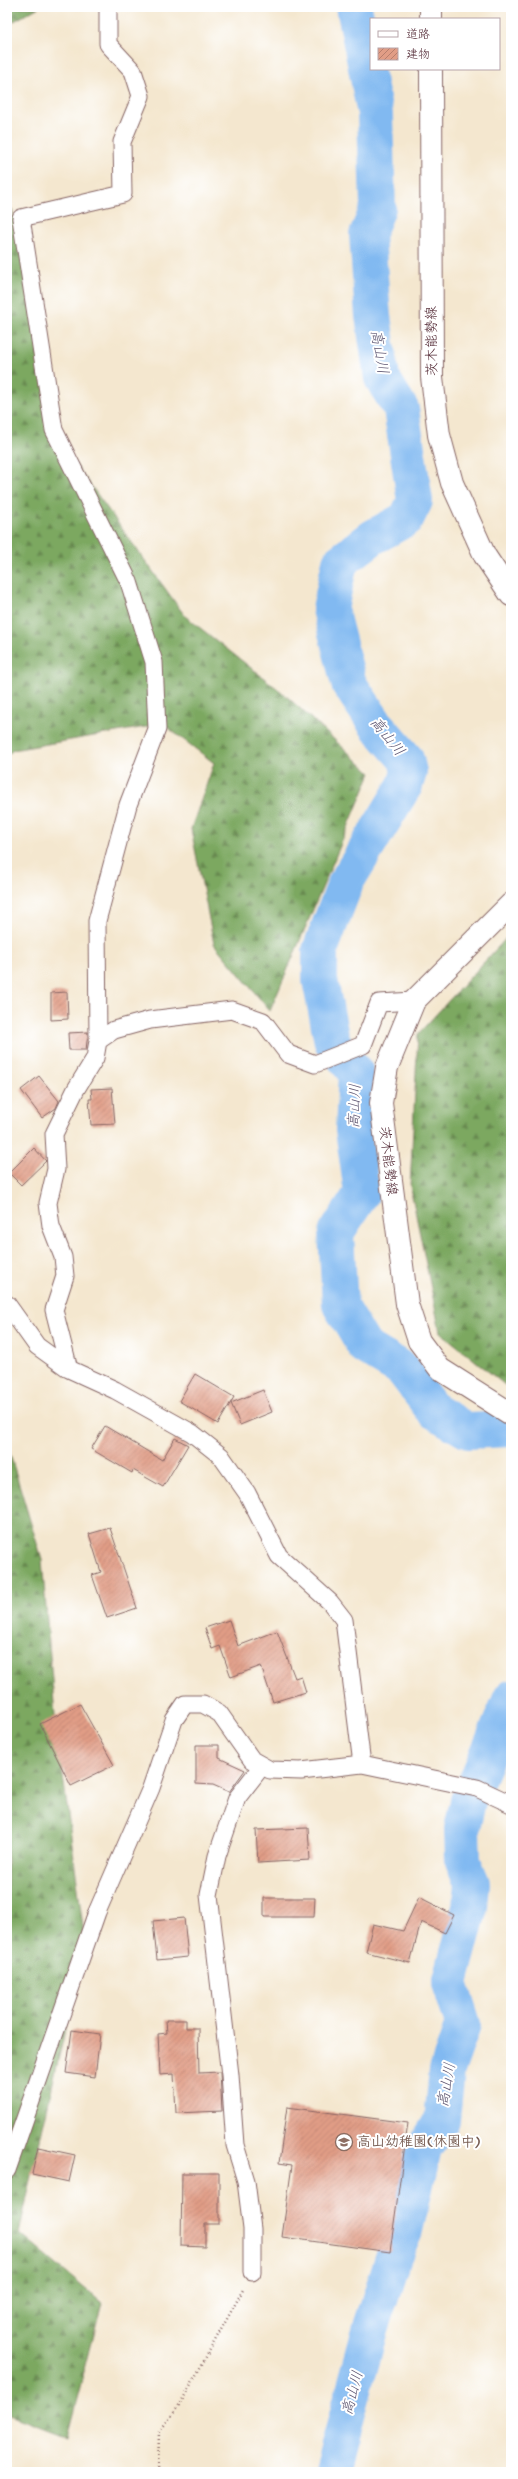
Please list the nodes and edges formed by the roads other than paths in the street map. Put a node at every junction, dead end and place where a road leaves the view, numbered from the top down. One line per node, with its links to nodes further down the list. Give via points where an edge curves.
1 (108, 7): 8 (street, via 108,44 133,70 141,96 122,142 123,194 21,218 54,430 129,582 154,662 157,729 128,805 97,921)
2 (431, 7): 3 (main road)
3 (431, 18)
4 (431, 70): 5 (main road, 茨木能勢線, via 432,377 439,435 452,482 467,516 485,556)
5 (511, 595)
6 (511, 904): 7 (main road, 茨木能勢線)
7 (414, 1001): 8 (street, via 379,1003 363,1045 315,1064 288,1054 263,1021 232,1010 150,1020 114,1030); 11 (main road, 茨木能勢線, via 387,1068 381,1103 407,1304 419,1341 440,1369)
8 (98, 1041): 10 (street, via 96,1058 76,1089 54,1134 56,1169 48,1204 51,1226 63,1257 65,1276 54,1310)
9 (7, 1304): 10 (street, via 37,1346)
10 (69, 1369): 12 (street, via 115,1390 192,1433 220,1456 247,1493 279,1556 330,1602 344,1620)
11 (511, 1414)
12 (362, 1764): 13 (street, via 300,1771 270,1770); 14 (street, via 477,1788)
13 (262, 1766): 15 (street, via 252,1760 219,1712 203,1704 185,1704 174,1720 151,1788 97,1912); 16 (street, via 236,1798 216,1856 209,1896 230,2074 235,2145 247,2188 252,2229)
14 (509, 1799)
15 (7, 2170)
16 (252, 2272)

